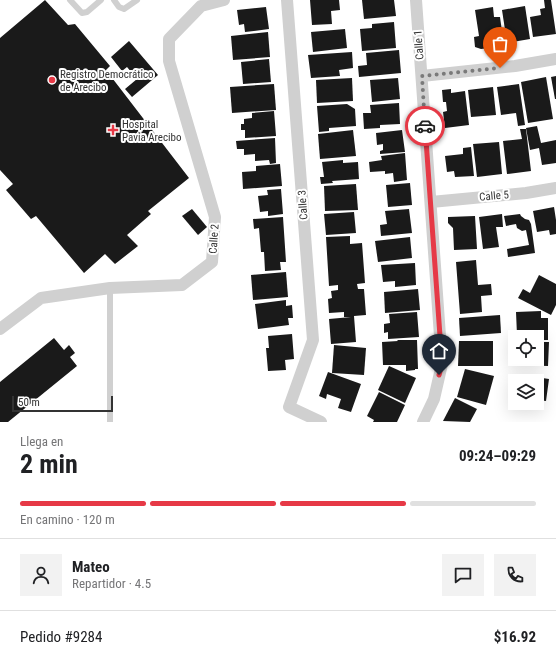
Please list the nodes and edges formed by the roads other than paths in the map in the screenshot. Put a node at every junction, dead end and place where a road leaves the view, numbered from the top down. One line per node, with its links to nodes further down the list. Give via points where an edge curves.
1 (70, 0): 2 (lane, via 82,13)
2 (101, 0)
3 (114, 0): 4 (lane, via 124,9)
4 (137, 0)
5 (224, 0): 12 (street, Calle 2, via 201,6 169,39 169,61 215,217 212,262 182,285)
6 (287, 0): 15 (street, Calle 3, via 313,340 289,407)
7 (416, 0): 9 (street, Calle 1)
8 (556, 58): 9 (street, via 515,66)
9 (422, 76): 11 (street, Calle 1)
10 (556, 188): 11 (street, Calle 5)
11 (431, 202): 16 (street, Calle 1, via 442,364 434,399)
12 (110, 288): 13 (street, Calle 2, via 41,298); 14 (lane)
13 (0, 329)
14 (110, 422)
15 (321, 422)
16 (423, 422)

